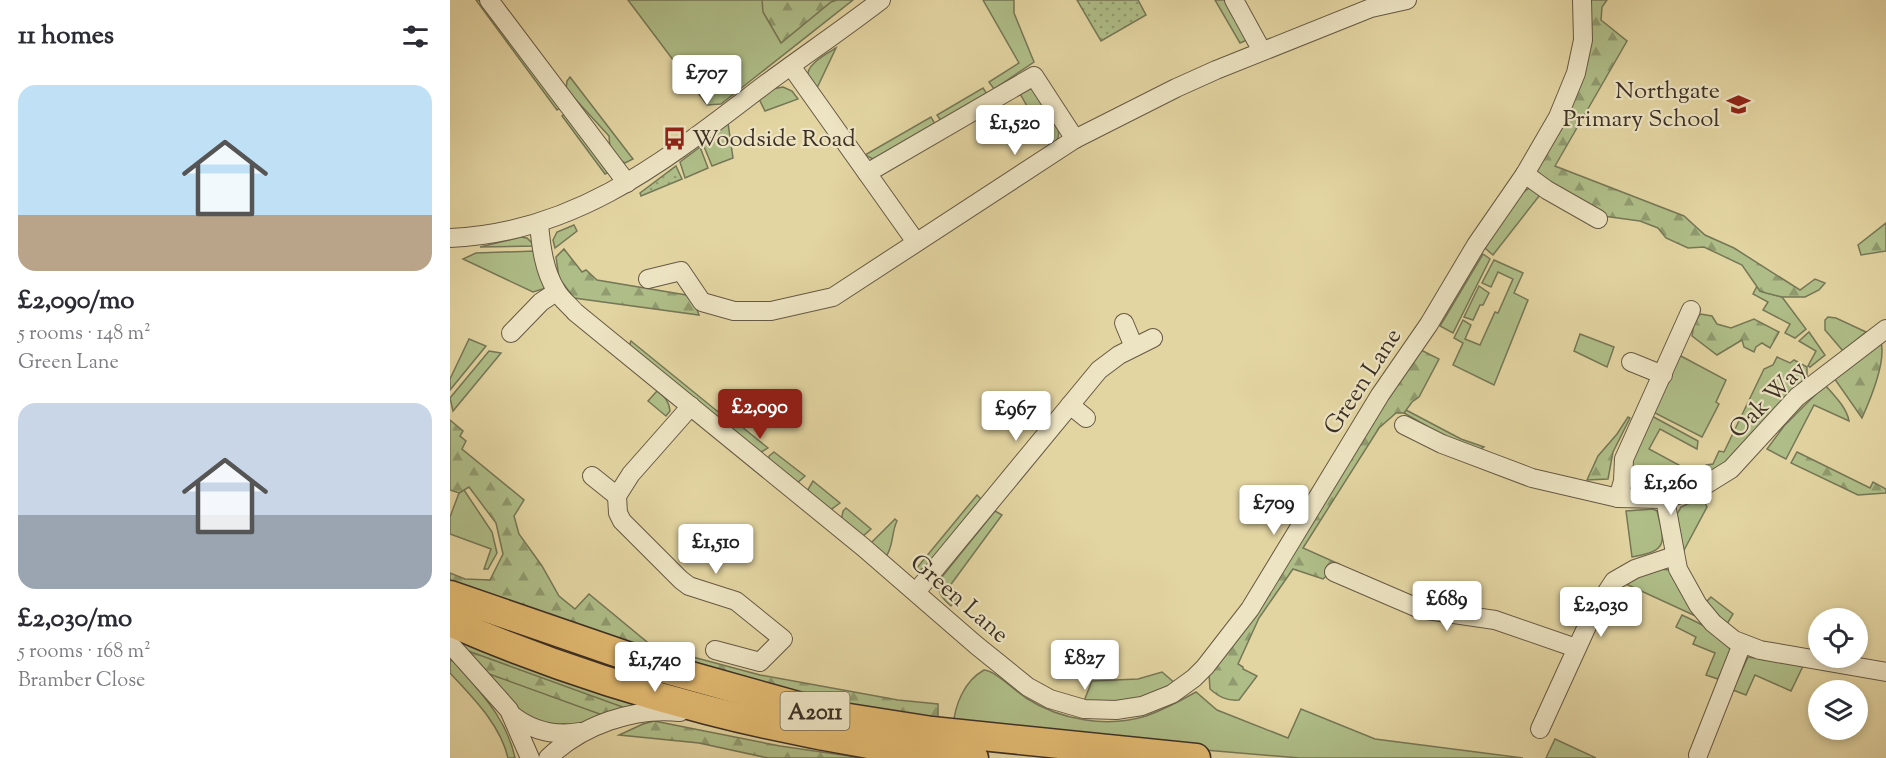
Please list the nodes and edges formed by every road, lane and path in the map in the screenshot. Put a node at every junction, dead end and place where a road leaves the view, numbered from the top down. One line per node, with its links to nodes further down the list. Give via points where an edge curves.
1 (489, 0): 12 (street)
2 (880, 0): 8 (street)
3 (1234, 0): 7 (street)
4 (1407, 0): 6 (street)
5 (1582, 0): 11 (street, Green Lane, via 1583,40 1576,73 1558,117)
6 (1369, 4): 7 (street)
7 (1262, 51): 9 (street, via 1176,88)
8 (791, 66): 10 (street); 12 (street, via 674,154)
9 (1075, 139): 10 (street, via 1034,76); 16 (street)
10 (867, 173): 16 (street)
11 (1525, 174): 13 (street); 37 (street, Green Lane, via 1380,395 1250,609 1205,667 1183,686 1153,703 1130,709 1084,710 1066,705 1028,687)
12 (627, 183): 14 (street, via 585,206)
13 (1598, 219)
14 (539, 224): 15 (street); 18 (street, Green Lane, via 548,273)
15 (450, 238)
16 (916, 242): 17 (street, via 833,297 771,311 734,311 702,302 681,271)
17 (648, 279)
18 (556, 292): 22 (street); 28 (street, Green Lane)
19 (1691, 310): 26 (street)
20 (1124, 323): 24 (street)
21 (1886, 329): 34 (street, Oak Way, via 1797,397 1731,469 1702,487)
22 (511, 333)
23 (1153, 338): 24 (street)
24 (1134, 347): 27 (street, via 1105,364)
25 (1631, 362): 26 (street)
26 (1664, 375): 33 (street, via 1624,459)
27 (1070, 405): 29 (street); 37 (street)
28 (691, 406): 32 (street, via 631,474); 37 (street, Green Lane)
29 (1086, 418)
30 (1404, 425): 33 (street, Oak Way, via 1442,444 1532,478)
31 (592, 476): 32 (street)
32 (617, 496): 43 (street, via 622,520 681,580 736,600 783,639 760,662)
33 (1618, 498): 34 (street, Oak Way)
34 (1665, 499): 35 (street)
35 (1674, 556): 41 (street, via 1698,605 1713,623); 42 (street, via 1614,580)
36 (1334, 572): 42 (street, via 1420,609 1495,620)
37 (916, 592)
38 (450, 595): 53 (main road, A2011, via 662,668 830,715)
39 (450, 622): 46 (main road, A2011, via 612,682)
40 (450, 644): 45 (street)
41 (1742, 644): 44 (street); 49 (street)
42 (1576, 648): 47 (street)
43 (715, 650)
44 (1886, 672)
45 (512, 715): 48 (street, via 546,732); 50 (street)
46 (783, 728): 48 (street, via 660,710 633,714); 52 (main road, A2011)
47 (1540, 729)
48 (585, 731): 51 (street)
49 (1698, 755)
50 (530, 758)
51 (548, 758)
52 (974, 758)
53 (1196, 758)

